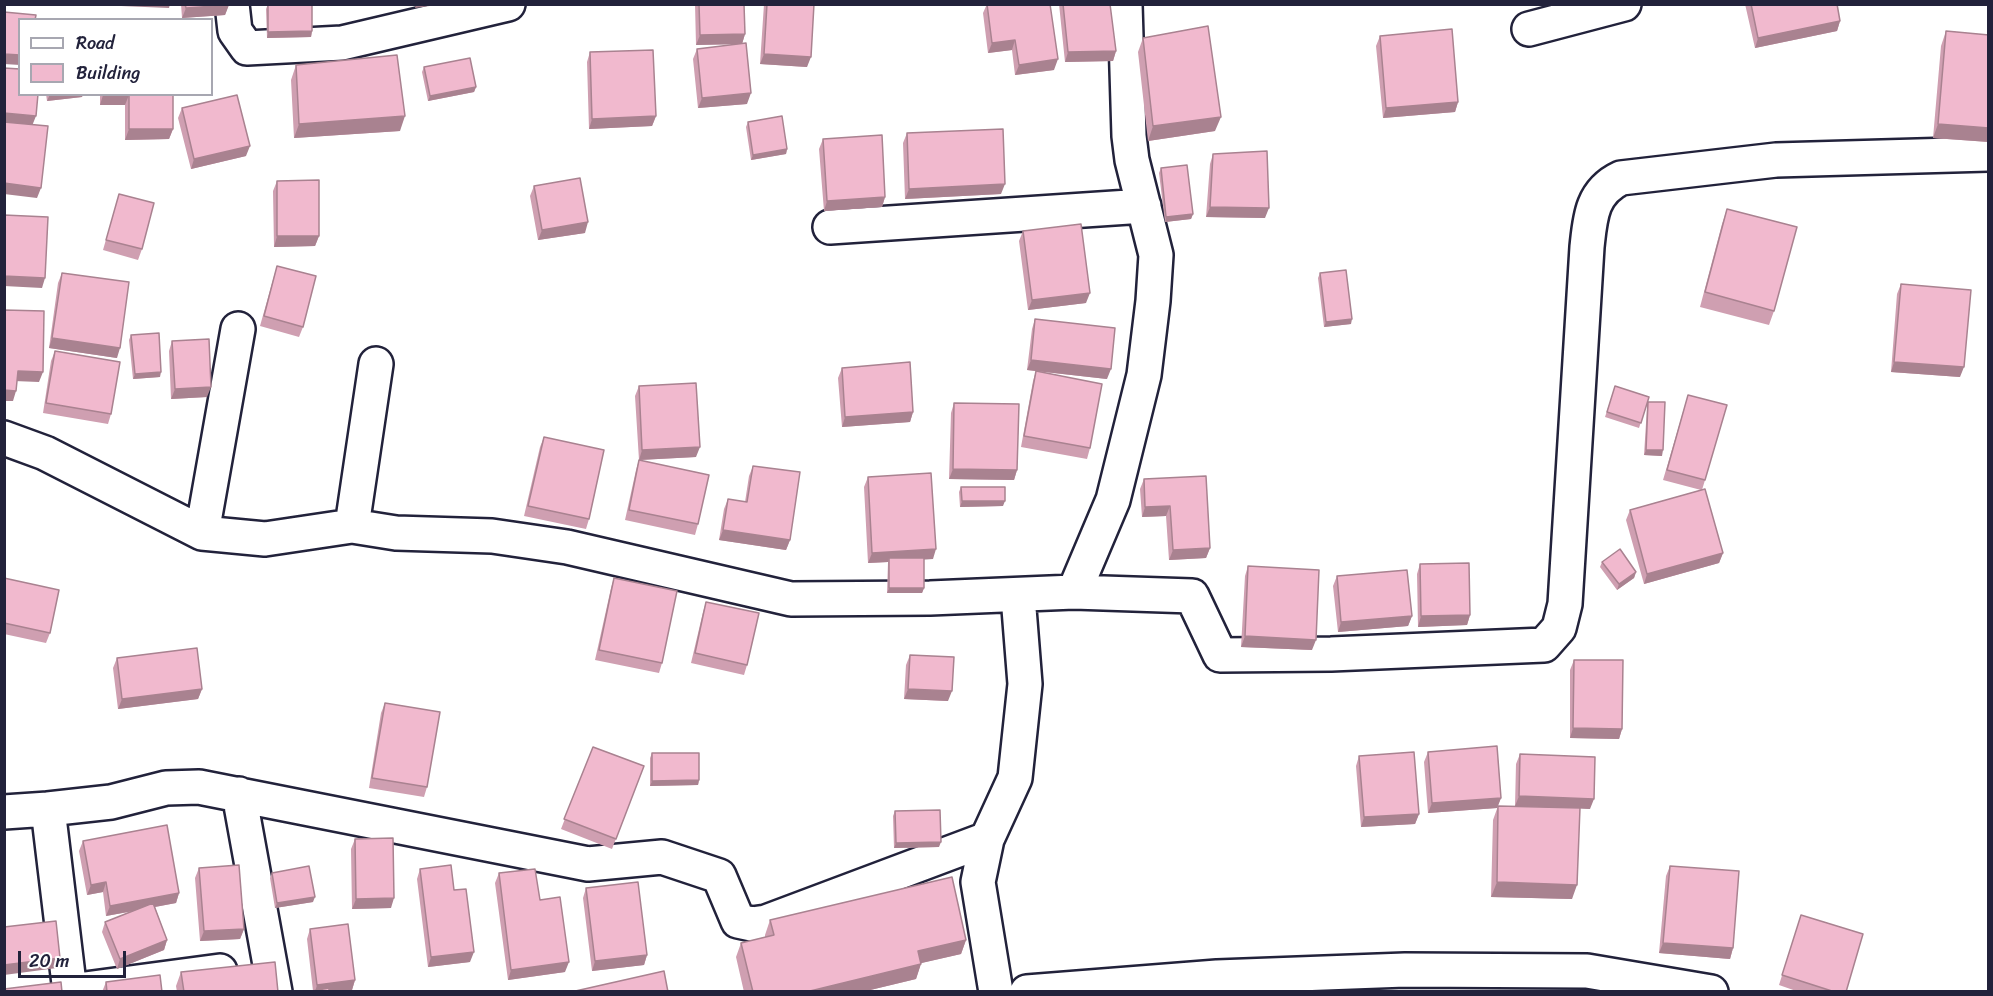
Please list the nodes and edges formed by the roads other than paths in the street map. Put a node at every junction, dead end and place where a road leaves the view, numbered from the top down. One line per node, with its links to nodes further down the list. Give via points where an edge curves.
1 (232, 4): 2 (street, via 235,31 246,48 342,43)
2 (508, 4)
3 (1125, 4): 7 (street, via 1129,136)
4 (1624, 4): 5 (street)
5 (1529, 29)
6 (1989, 154): 14 (street, via 1776,160 1621,178 1602,191 1591,210 1587,248 1565,604 1559,628 1544,645 1220,655 1192,596)
7 (1144, 206): 8 (street); 14 (street, via 1156,255 1144,375 1113,500)
8 (830, 227)
9 (238, 329): 13 (street)
10 (376, 364): 12 (street)
11 (4, 438): 13 (street, via 45,453)
12 (352, 526): 13 (street, via 265,539); 15 (street, via 396,533 492,536 567,547 791,599)
13 (202, 533)
14 (1074, 592): 15 (street)
15 (1018, 596): 19 (street, via 1025,684 1015,778)
16 (239, 794): 17 (street, via 199,787 166,788 111,802); 19 (street, via 588,864 662,857 719,876 738,921 752,924); 22 (street)
17 (48, 809): 18 (street); 21 (street)
18 (4, 812)
19 (987, 839): 23 (street, via 978,882)
20 (220, 970): 21 (street)
21 (70, 991)
22 (275, 992)
23 (996, 992)
24 (1027, 992): 25 (street, via 1217,976 1405,970 1587,971)
25 (1711, 992)

